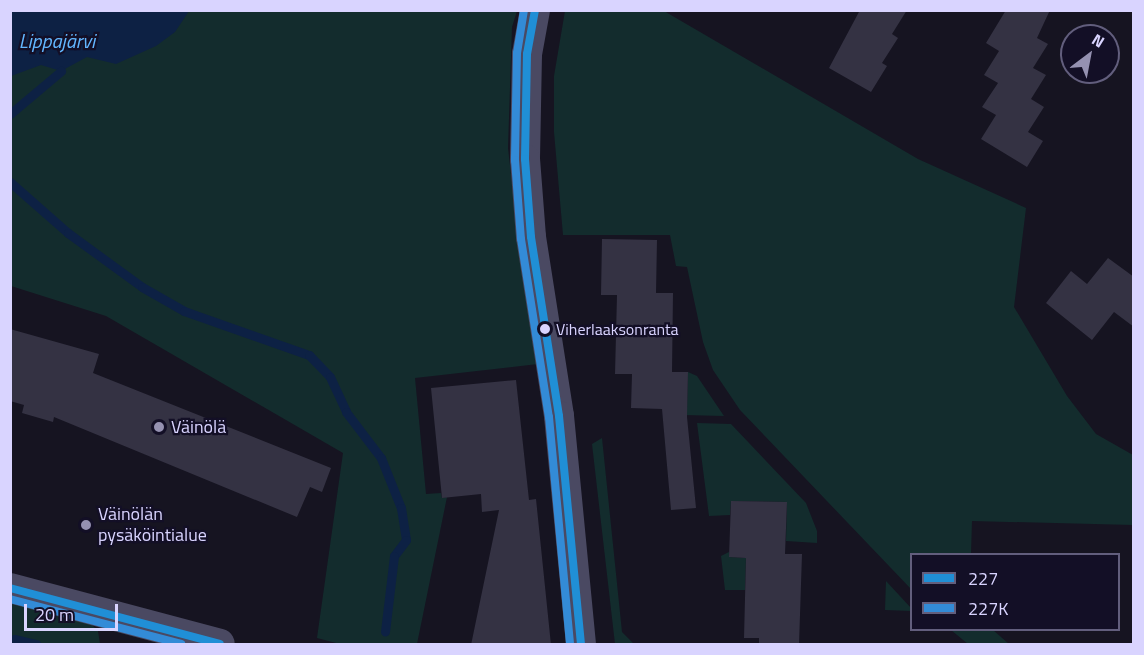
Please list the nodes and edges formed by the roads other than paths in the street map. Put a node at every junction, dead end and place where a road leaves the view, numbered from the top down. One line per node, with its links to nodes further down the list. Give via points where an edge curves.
1 (535, 10): 4 (street, via 527,54 525,159 531,237 559,416)
2 (10, 588): 3 (street)
3 (220, 645)
4 (581, 645)

